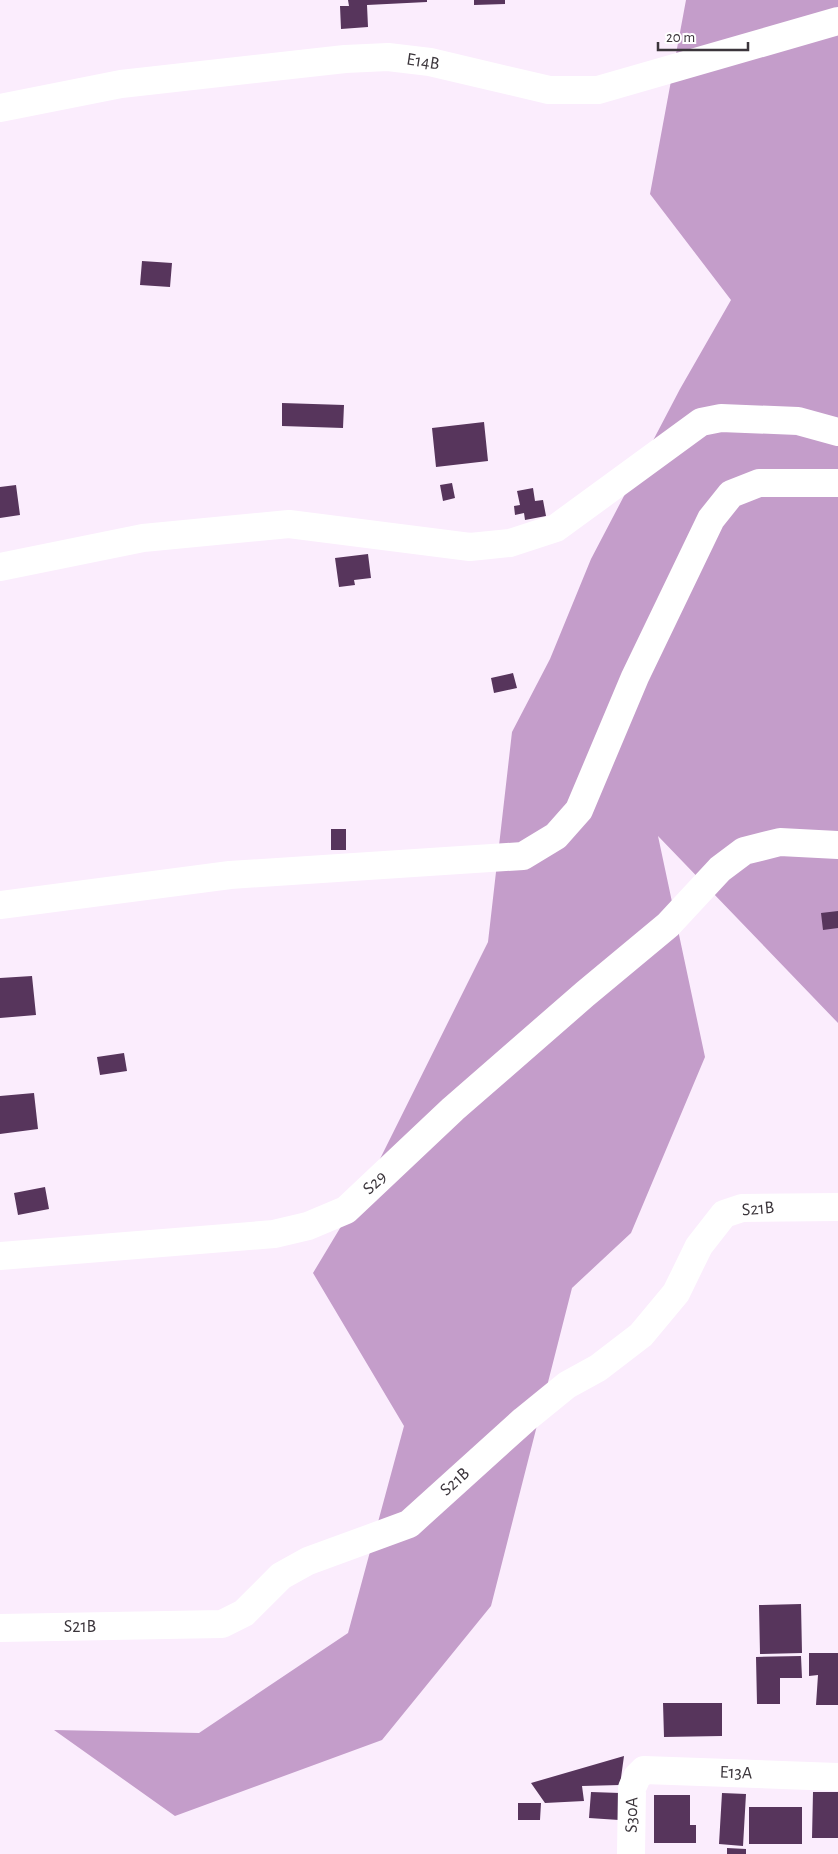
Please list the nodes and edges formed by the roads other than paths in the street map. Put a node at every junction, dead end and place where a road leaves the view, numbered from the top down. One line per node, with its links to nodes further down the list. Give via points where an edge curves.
1 (838, 22): 2 (street, E14B, via 598,90 549,90 430,62 345,59 121,84)
2 (0, 108)
3 (838, 432): 5 (street, via 798,420 721,418 701,422 556,528 510,543 470,547 289,524 144,538)
4 (838, 482): 7 (street, via 759,482 731,494 711,519 635,677 579,810 556,836 523,856 230,875)
5 (0, 567)
6 (838, 845): 9 (street, S29, via 780,842 744,851 720,868 668,925 453,1109 346,1210 308,1226 274,1234)
7 (0, 905)
8 (838, 1207): 10 (street, S21B, via 742,1208 724,1214 699,1246 676,1293 641,1335 598,1368 566,1385 409,1524 308,1561 281,1576 244,1614 222,1624)
9 (0, 1256)
10 (0, 1628)
11 (637, 1777): 12 (street, E13A, via 644,1770); 13 (street, S30A, via 632,1788)
12 (838, 1777)
13 (631, 1854)

